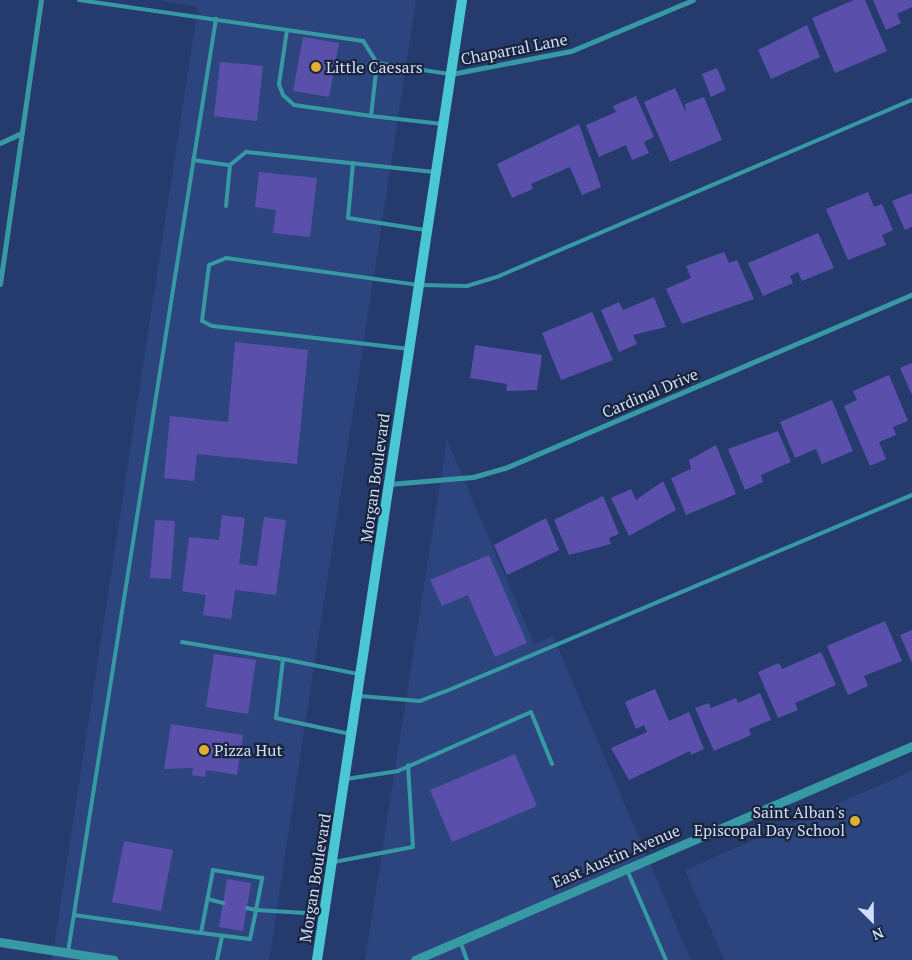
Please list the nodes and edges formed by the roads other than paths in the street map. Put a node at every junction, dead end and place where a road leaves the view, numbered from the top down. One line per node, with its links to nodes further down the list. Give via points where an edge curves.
1 (41, 0): 12 (street)
2 (79, 0): 5 (lane)
3 (462, 0): 8 (main road, Morgan Boulevard)
4 (693, 0): 8 (street, Chaparral Lane, via 571,51)
5 (216, 19): 6 (lane); 14 (lane)
6 (287, 30): 7 (lane, via 364,41); 10 (lane, via 279,84 283,95 294,105)
7 (377, 63): 8 (lane); 10 (lane)
8 (450, 74): 11 (main road, Morgan Boulevard)
9 (912, 100): 21 (lane, via 499,276 467,286)
10 (371, 116): 11 (lane)
11 (443, 124): 17 (main road, Morgan Boulevard)
12 (19, 134): 13 (street); 20 (street)
13 (0, 143)
14 (193, 160): 16 (lane); 42 (lane)
15 (353, 163): 16 (lane, via 246,152); 17 (lane); 19 (lane, via 348,218)
16 (230, 165): 18 (lane)
17 (436, 172): 19 (main road, Morgan Boulevard)
18 (226, 206)
19 (427, 231): 21 (main road, Morgan Boulevard)
20 (0, 284)
21 (420, 285): 23 (main road, Morgan Boulevard); 23 (lane, via 226,258 209,265 202,321 212,326)
22 (912, 294): 24 (street, Cardinal Drive, via 505,468 473,477)
23 (410, 349): 24 (main road, Morgan Boulevard)
24 (389, 484): 28 (main road, Morgan Boulevard)
25 (912, 495): 29 (lane, via 444,692 420,700)
26 (182, 642): 27 (lane)
27 (283, 658): 28 (lane); 30 (lane, via 276,718)
28 (363, 675): 29 (main road, Morgan Boulevard)
29 (360, 696): 30 (main road, Morgan Boulevard)
30 (353, 734): 34 (main road, Morgan Boulevard)
31 (911, 748): 36 (street, East Austin Avenue)
32 (552, 764): 33 (lane, via 531,712)
33 (408, 765): 34 (lane); 35 (lane, via 413,847)
34 (346, 779): 35 (main road, Morgan Boulevard)
35 (332, 862): 41 (main road, Morgan Boulevard)
36 (626, 868): 45 (street, East Austin Avenue); 53 (lane)
37 (208, 899): 38 (lane); 40 (lane, via 213,870 262,878); 43 (lane)
38 (223, 903)
39 (247, 908): 40 (lane)
40 (256, 910): 41 (lane); 44 (lane, via 250,939)
41 (324, 914): 50 (main road, Morgan Boulevard)
42 (74, 916): 43 (lane); 47 (lane)
43 (201, 934): 44 (lane)
44 (222, 937): 49 (lane)
45 (459, 939): 51 (street, East Austin Avenue); 52 (lane)
46 (0, 942): 47 (street)
47 (68, 952): 48 (street)
48 (114, 960)
49 (217, 960)
50 (317, 960)
51 (415, 960)
52 (468, 960)
53 (666, 960)

